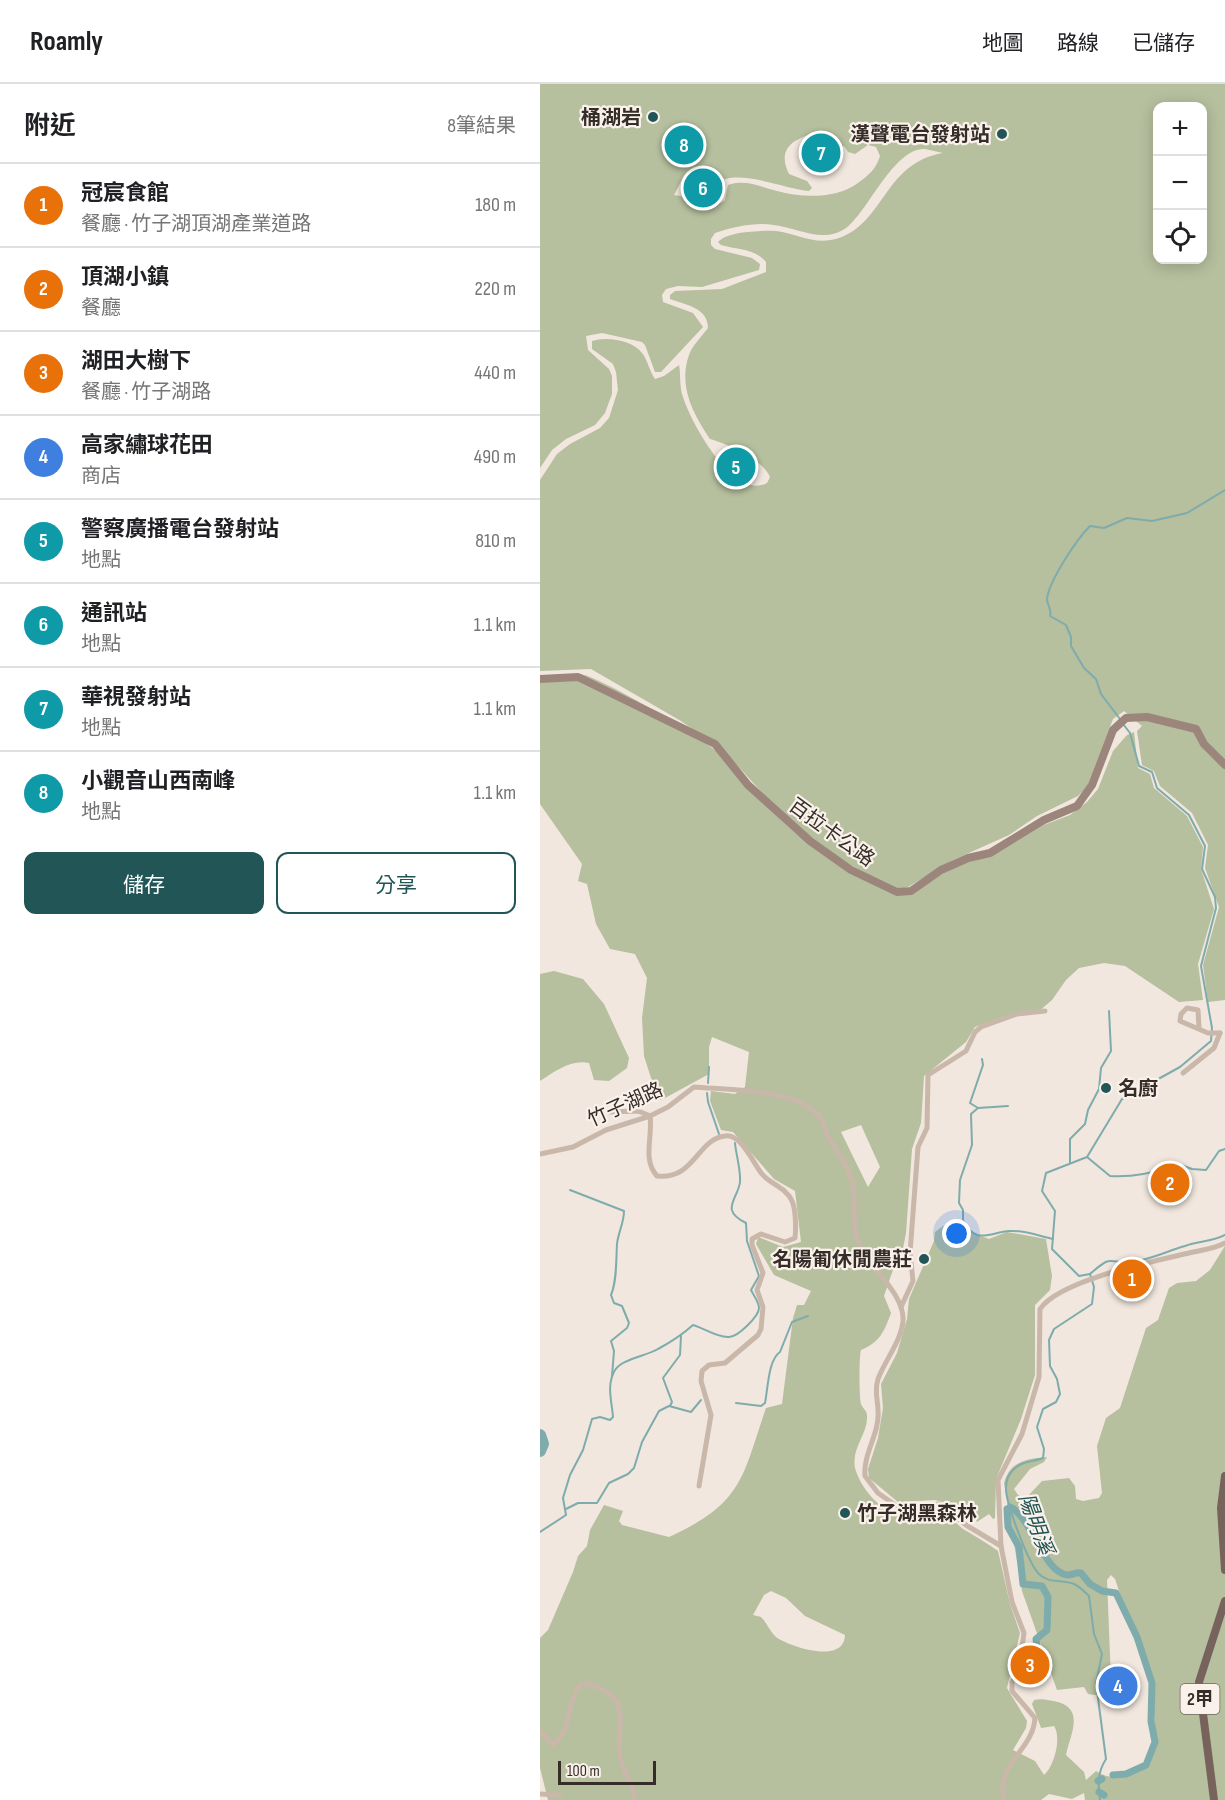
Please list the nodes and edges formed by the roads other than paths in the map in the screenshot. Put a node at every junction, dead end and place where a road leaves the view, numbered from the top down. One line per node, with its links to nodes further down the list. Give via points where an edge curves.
1 (540, 679): 2 (main road, 百拉卡公路, via 578,677 715,744 748,785 810,841 850,870 897,892 911,891 941,870 990,853 1044,820 1077,806 1092,785 1117,723 1132,716 1196,729 1204,744)
2 (1225, 765)
3 (1045, 1011): 11 (street, via 1017,1014 981,1027 966,1050 928,1075 927,1128 918,1147 910,1253 914,1281)
4 (1198, 1028): 5 (street, via 1209,1033)
5 (1221, 1032): 6 (street, via 1214,1048)
6 (1184, 1073)
7 (609, 1112): 8 (street, via 638,1111)
8 (650, 1116): 9 (street, 竹子湖路, via 606,1130 573,1147); 11 (street, 竹子湖路, via 694,1087 774,1094 791,1099 819,1117 852,1182 856,1238 864,1254 888,1281); 13 (street, via 652,1131 647,1158 657,1176 686,1170 708,1146 730,1136 737,1139 763,1176 785,1191 792,1201 795,1238 785,1242 756,1234 752,1239 763,1273 757,1290 763,1307 758,1335 725,1363 709,1365 702,1371 711,1415)
9 (540, 1154)
10 (1225, 1243): 14 (street, via 1091,1280 1045,1301 1040,1309 1039,1377 1022,1434 998,1480)
11 (901, 1307): 14 (street, via 903,1322 878,1380 875,1397 879,1412 864,1463 865,1476 894,1506 901,1509 939,1504 966,1526)
12 (1225, 1476): 15 (main road, via 1221,1508)
13 (699, 1486)
14 (1001, 1546): 21 (street, via 1012,1602 1024,1633 1012,1691 1035,1718 1029,1739 1005,1771)
15 (1225, 1570)
16 (1225, 1601): 22 (main road, 2甲, via 1199,1682)
17 (540, 1731): 20 (street, via 553,1745 567,1728 570,1706 581,1684 589,1683 613,1697 621,1709 619,1756)
18 (540, 1794): 19 (street)
19 (560, 1795)
20 (635, 1800)
21 (1004, 1800)
22 (1214, 1800)

